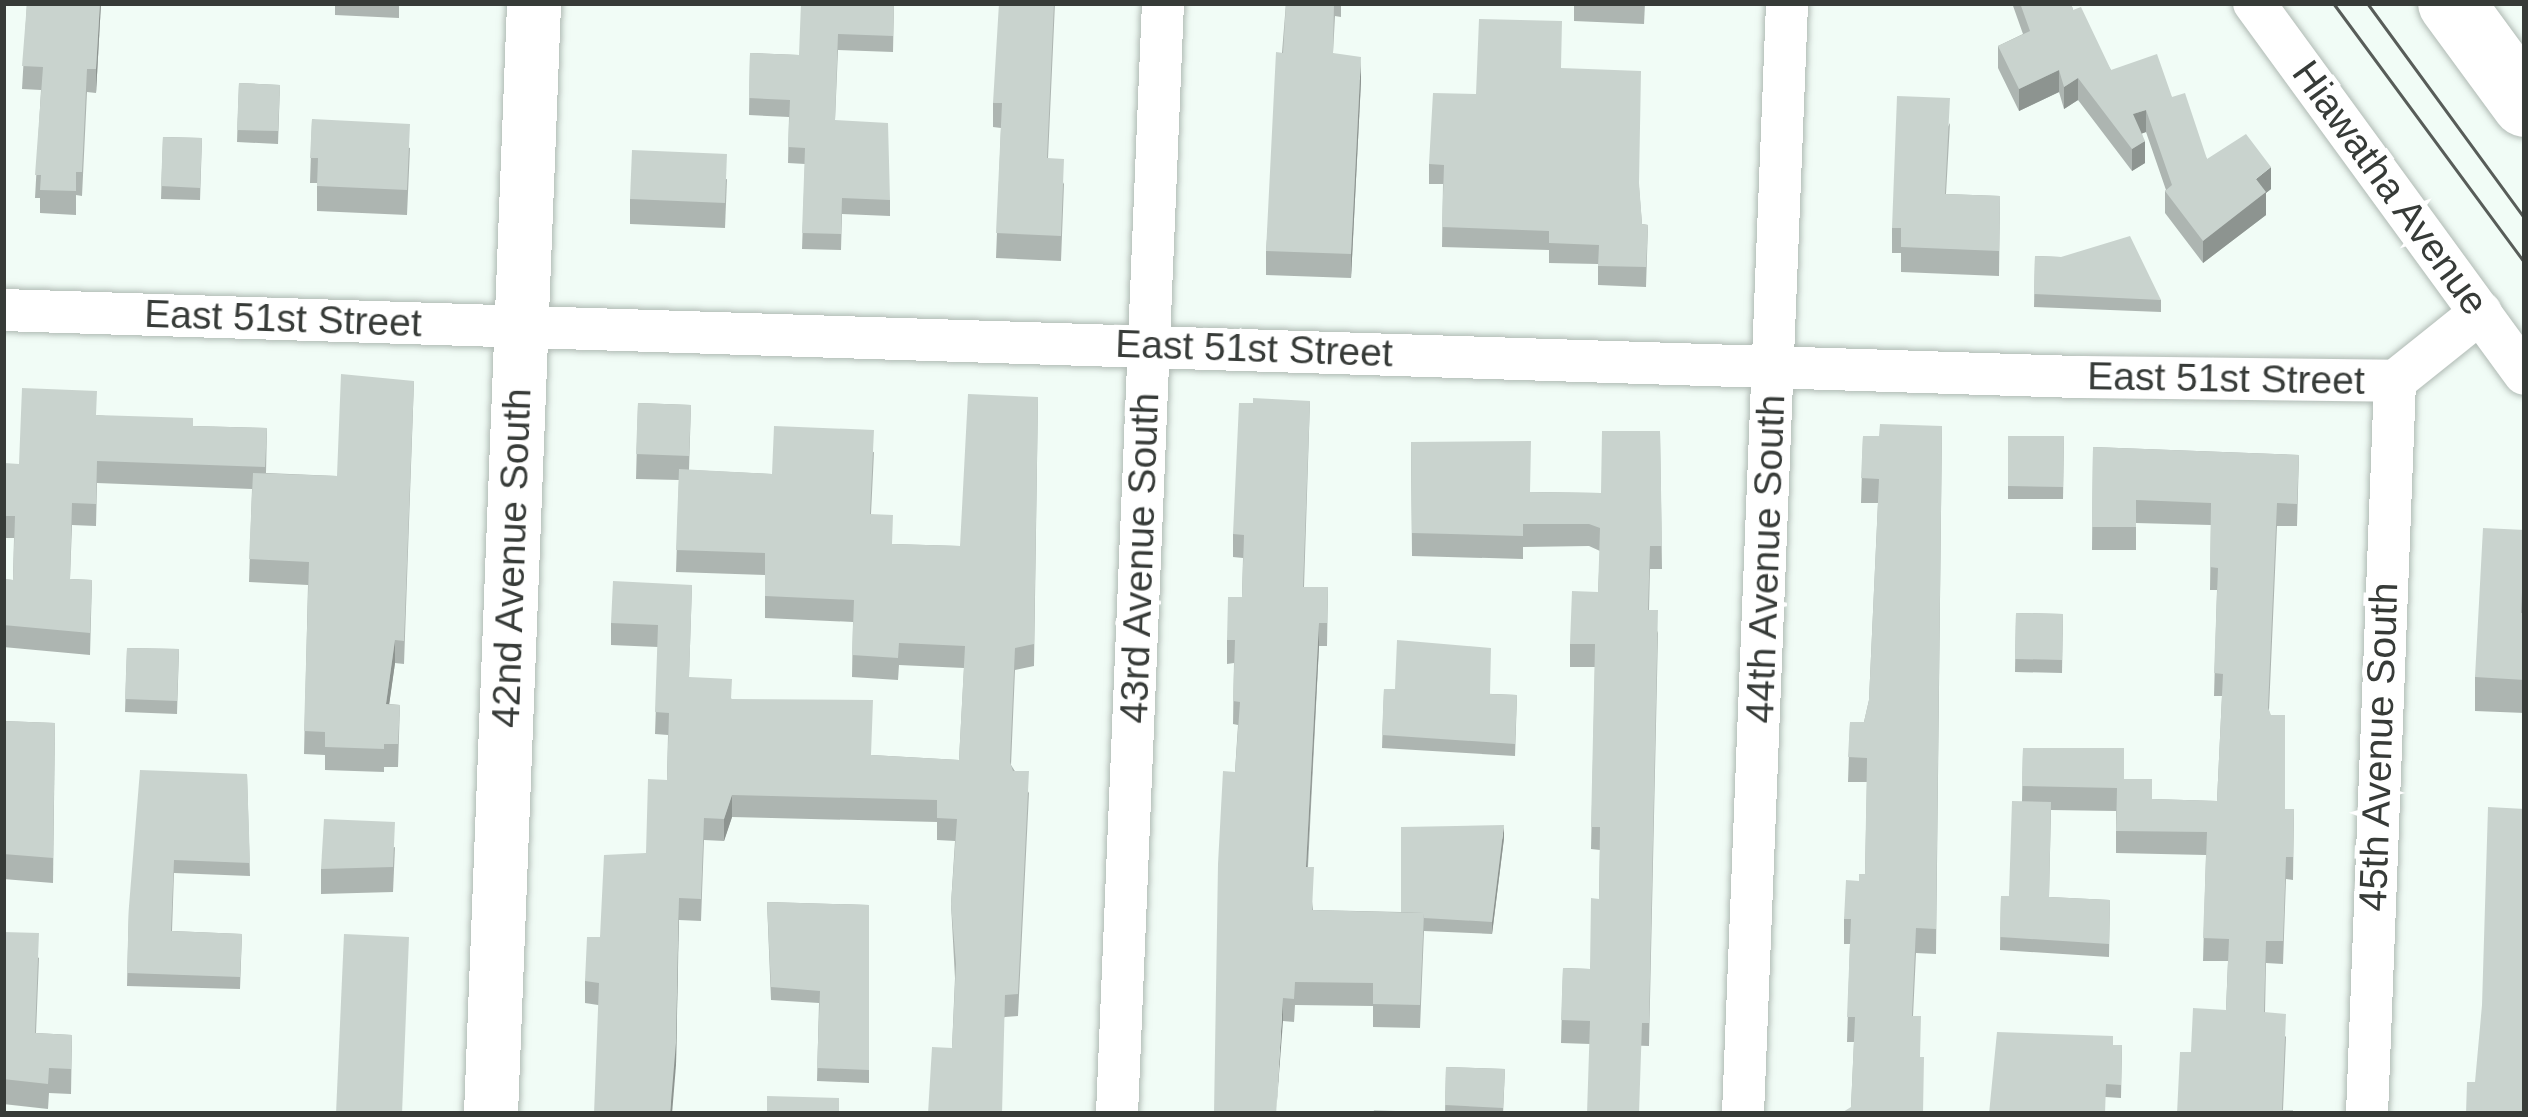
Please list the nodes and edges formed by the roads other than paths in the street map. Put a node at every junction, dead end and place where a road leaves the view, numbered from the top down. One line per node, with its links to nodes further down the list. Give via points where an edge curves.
1 (534, 3): 9 (street, 42nd Avenue South)
2 (1163, 3): 10 (street, 43rd Avenue South)
3 (1787, 3): 11 (street, 44th Avenue South)
4 (2254, 3): 8 (street, Hiawatha Avenue)
5 (2451, 3): 6 (highway)
6 (2525, 104)
7 (3, 310): 9 (street, East 51st Street)
8 (2481, 312): 12 (street, Hiawatha Avenue); 13 (street, East 51st Street)
9 (521, 327): 10 (street, East 51st Street); 14 (street, 42nd Avenue South)
10 (1148, 345): 11 (street, East 51st Street); 15 (street, 43rd Avenue South)
11 (1774, 367): 13 (street, East 51st Street); 16 (street, 44th Avenue South)
12 (2525, 374)
13 (2395, 381): 17 (street, 45th Avenue South)
14 (491, 1114)
15 (1117, 1114)
16 (1742, 1114)
17 (2367, 1114)

